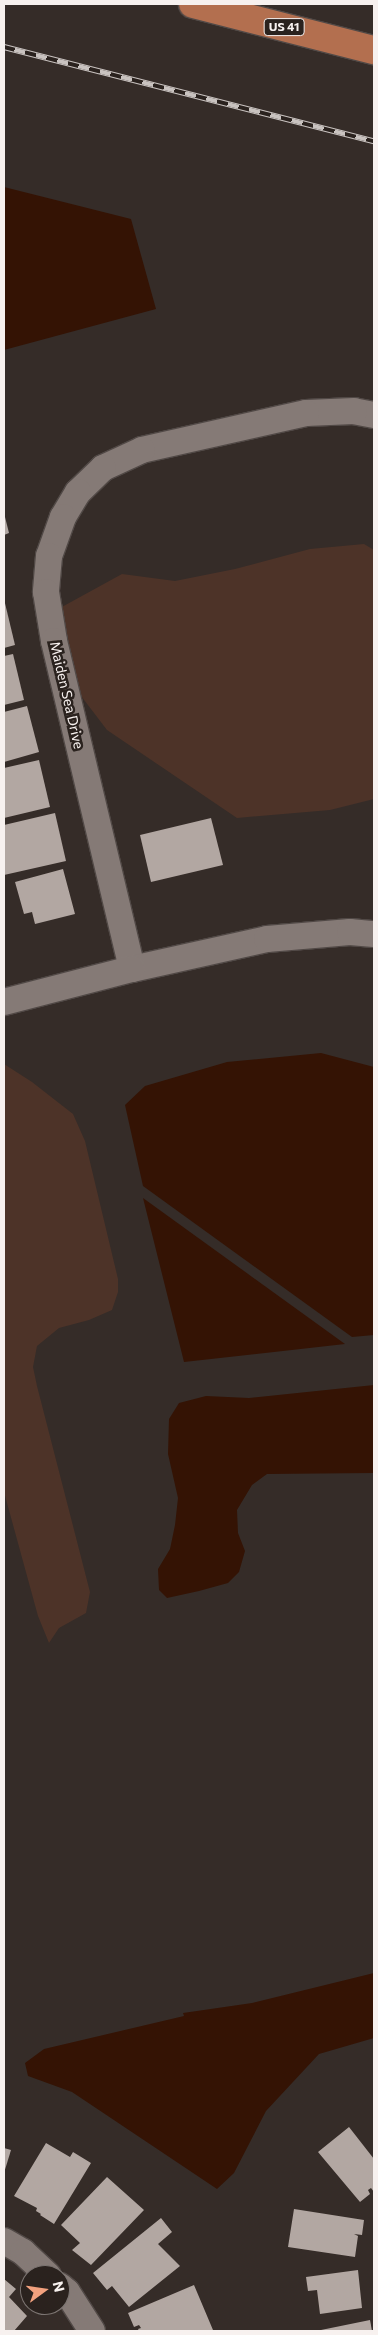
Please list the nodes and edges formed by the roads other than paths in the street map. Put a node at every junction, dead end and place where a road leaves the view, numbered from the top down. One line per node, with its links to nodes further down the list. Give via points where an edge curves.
1 (193, 4): 2 (main road, US 41)
2 (229, 8): 3 (main road, US 41)
3 (374, 50)
4 (374, 415): 6 (street, Maiden Sea Drive, via 354,411 306,413 142,450 103,468 78,492 63,516 49,556 46,592 54,641)
5 (374, 934): 6 (street, via 350,932 267,939)
6 (132, 969): 7 (street)
7 (4, 1002)
8 (4, 2241): 9 (street)
9 (37, 2265)
10 (70, 2297): 11 (street)
11 (92, 2331)

